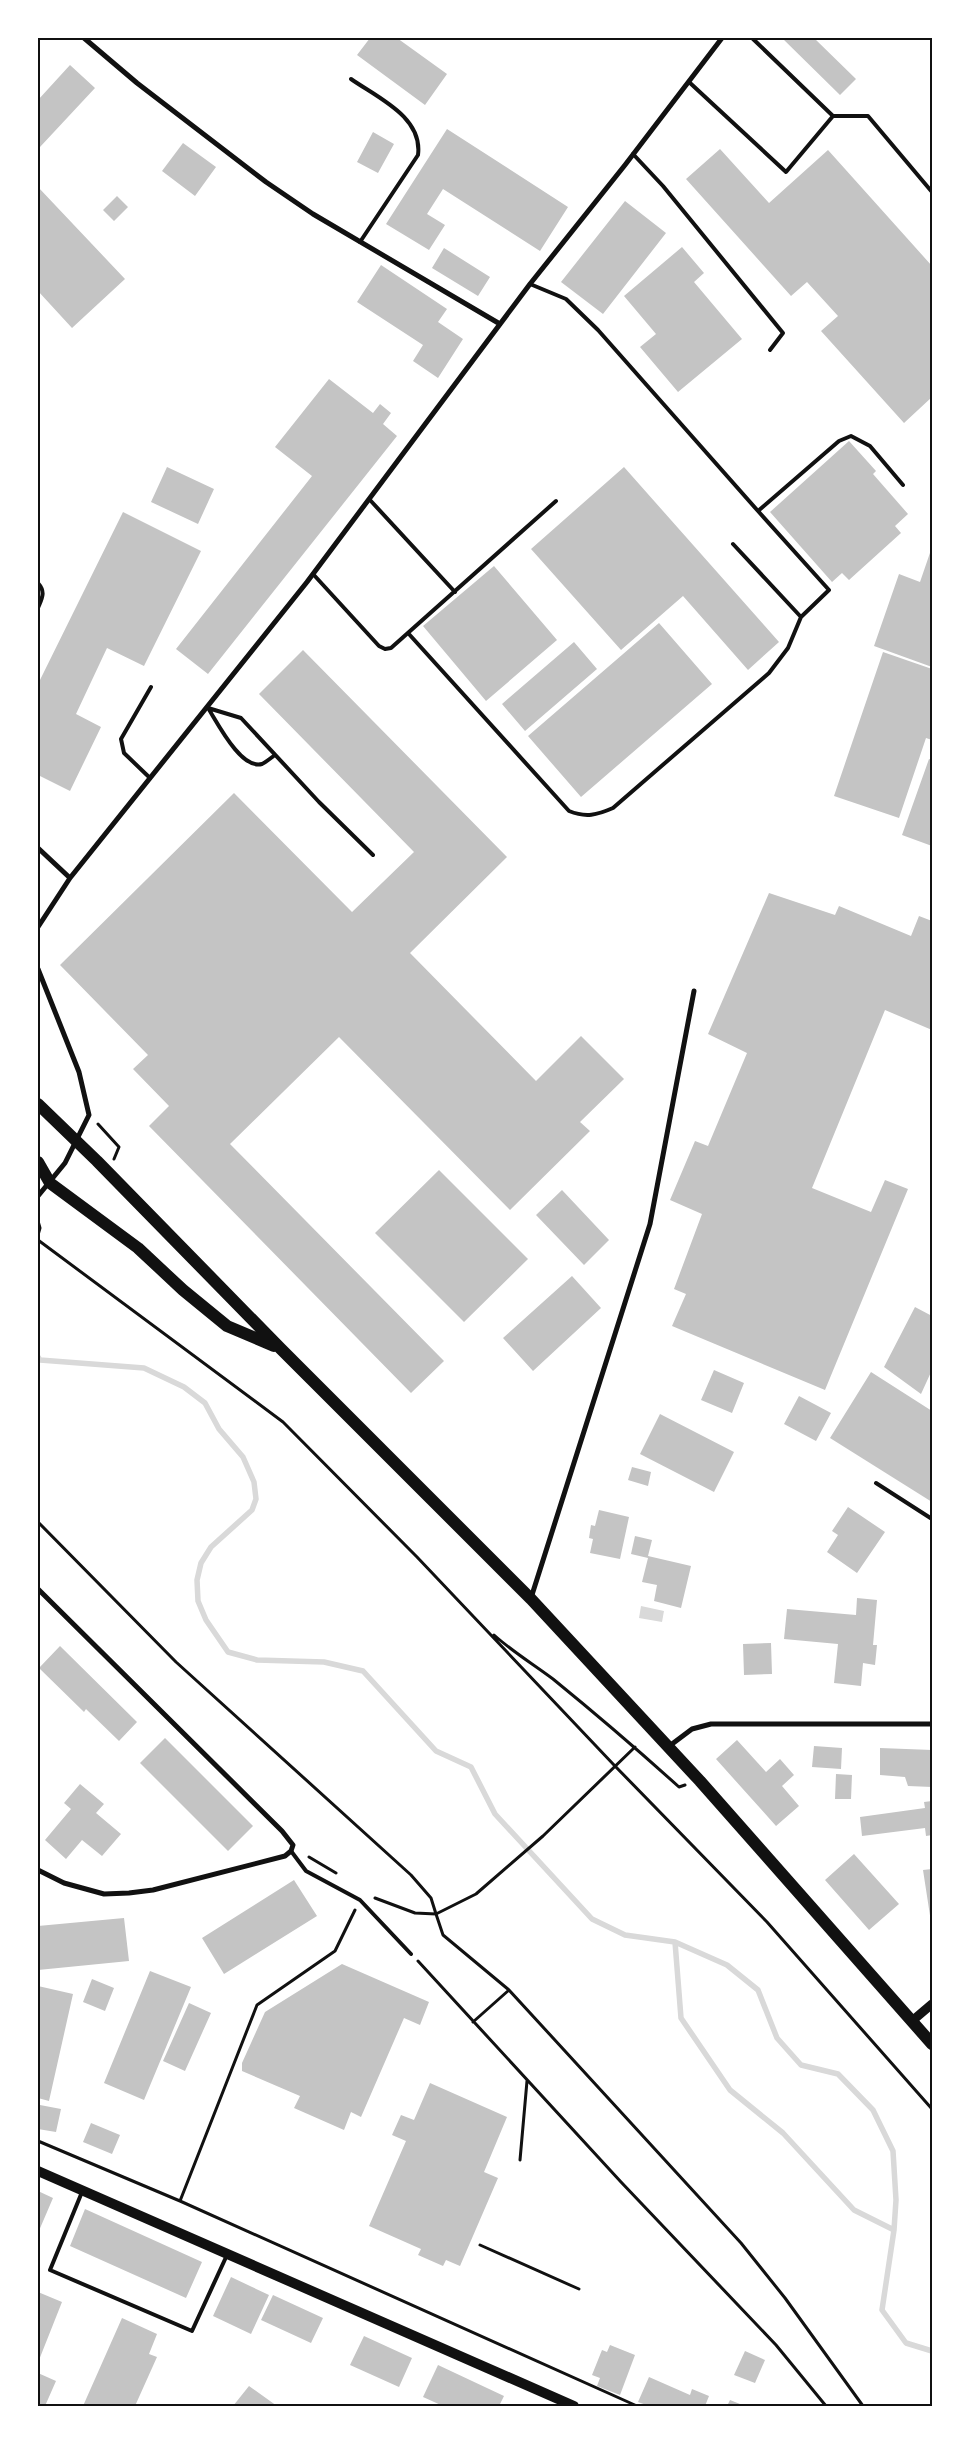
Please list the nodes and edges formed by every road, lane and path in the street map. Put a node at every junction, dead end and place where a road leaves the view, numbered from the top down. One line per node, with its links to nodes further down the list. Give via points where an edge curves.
1 (84, 38): 9 (street, via 266,182)
2 (722, 38): 5 (street)
3 (752, 38): 6 (lane)
4 (351, 79): 9 (lane, via 412,124 420,144 418,156)
5 (689, 82): 6 (lane, via 786,172); 7 (street)
6 (833, 116): 8 (lane, via 868,116)
7 (633, 154): 10 (street); 12 (lane, via 783,333)
8 (932, 192)
9 (360, 242): 11 (street)
10 (530, 284): 11 (street); 16 (lane, via 566,300 598,330)
11 (500, 324): 14 (street)
12 (770, 350)
13 (903, 485): 16 (lane, via 870,446 851,436 839,441)
14 (370, 500): 18 (street); 20 (lane)
15 (556, 501): 20 (lane)
16 (758, 511): 23 (lane, via 829,590)
17 (733, 544): 23 (lane)
18 (314, 574): 24 (lane, via 379,646 391,648); 26 (street)
19 (38, 583): 21 (lane, via 43,590)
20 (455, 592): 24 (lane)
21 (39, 602): 22 (lane)
22 (38, 608)
23 (801, 617): 24 (lane, via 788,648 769,673 613,808 596,816 582,816 569,811)
24 (408, 633)
25 (151, 687): 28 (lane, via 121,739 124,753)
26 (208, 708): 27 (lane, via 241,718); 27 (lane, via 232,748 253,763 262,764); 28 (street)
27 (275, 755): 30 (lane)
28 (150, 778): 31 (street)
29 (38, 848): 31 (street)
30 (373, 855)
31 (70, 878): 32 (street)
32 (38, 927)
33 (38, 969): 36 (street, via 79,1072)
34 (694, 991): 49 (street, via 650,1224)
35 (38, 1104): 38 (main road)
36 (89, 1115): 38 (path, via 118,1147); 39 (street, via 65,1163)
37 (38, 1162): 39 (main road)
38 (109, 1174): 44 (main road)
39 (50, 1183): 40 (street); 44 (main road, via 138,1248 227,1326)
40 (38, 1196)
41 (38, 1220): 42 (path)
42 (38, 1235)
43 (38, 1240): 50 (path, via 283,1422)
44 (281, 1349): 49 (main road)
45 (876, 1483): 46 (lane)
46 (932, 1519)
47 (38, 1522): 59 (path, via 183,1668 411,1874 432,1898)
48 (38, 1589): 56 (street, via 282,1831 293,1845)
49 (531, 1599): 53 (main road)
50 (477, 1620): 52 (path, via 515,1654 550,1677); 54 (path)
51 (932, 1724): 53 (street, via 711,1724 692,1729)
52 (635, 1747): 54 (path); 55 (path, via 679,1787)
53 (668, 1747): 55 (main road)
54 (614, 1765): 59 (path, via 542,1836 476,1894); 67 (path, via 767,1922)
55 (700, 1782): 63 (main road)
56 (291, 1851): 57 (street, via 285,1856 153,1890 129,1893 104,1894 64,1883); 58 (lane, via 306,1870)
57 (38, 1870)
58 (360, 1900): 60 (lane); 72 (path, via 335,1951 257,2005)
59 (436, 1914): 61 (path, via 443,1935)
60 (411, 1954): 64 (path)
61 (509, 1990): 64 (path); 79 (path, via 741,2243)
62 (932, 2004): 63 (street)
63 (912, 2021): 65 (main road)
64 (473, 2022): 66 (path)
65 (932, 2044)
66 (527, 2080): 69 (path); 78 (path, via 776,2345)
67 (932, 2110)
68 (38, 2141): 72 (path)
69 (520, 2160)
70 (38, 2171): 71 (main road)
71 (83, 2191): 74 (main road); 74 (lane, via 50,2270 192,2331)
72 (180, 2202): 77 (path)
73 (480, 2245): 75 (path)
74 (226, 2255): 76 (main road)
75 (579, 2289)
76 (574, 2406)
77 (637, 2406)
78 (826, 2406)
79 (863, 2406)

